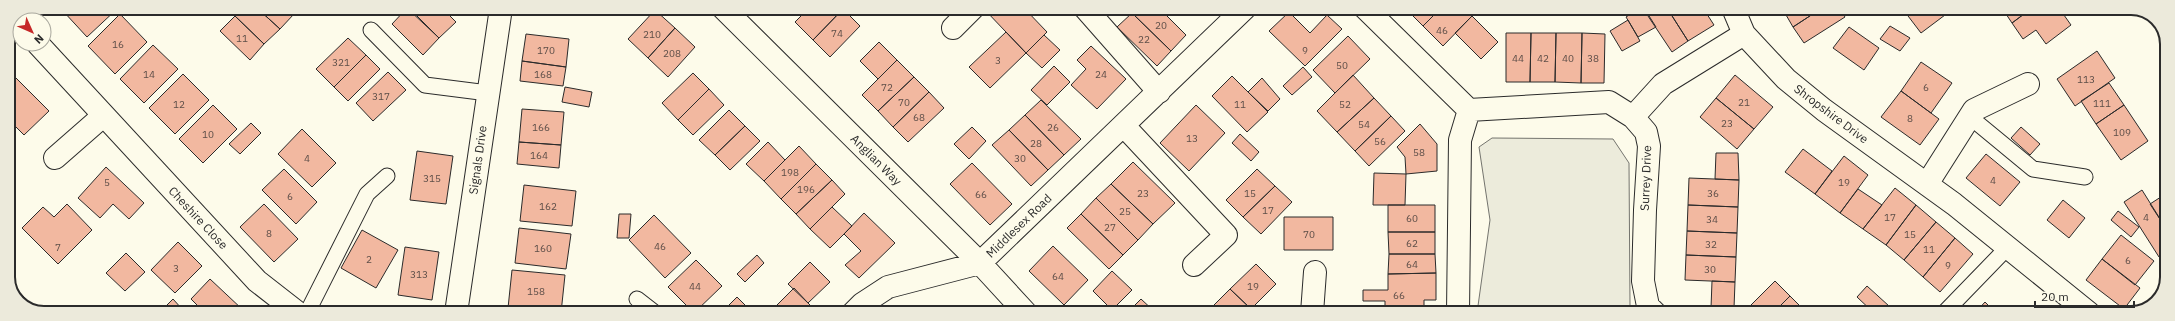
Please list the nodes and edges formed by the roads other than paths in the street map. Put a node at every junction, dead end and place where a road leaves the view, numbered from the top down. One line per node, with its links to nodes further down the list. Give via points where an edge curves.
1 (500, 15): 14 (street, Signals Drive)
2 (730, 15): 25 (street, Anglian Way)
3 (966, 15): 8 (street)
4 (1091, 15): 13 (street)
5 (1238, 15): 13 (street, Middlesex Road)
6 (1372, 15): 15 (street)
7 (1736, 15): 10 (street, Shropshire Drive)
8 (954, 28)
9 (371, 30): 14 (lane, via 425,85)
10 (1744, 34): 17 (street, via 1663,84); 23 (street, Shropshire Drive, via 1786,79)
11 (45, 52): 16 (street, Cheshire Close)
12 (2028, 84): 18 (street, via 1974,110)
13 (1159, 92): 19 (street, Middlesex Road)
14 (488, 93): 31 (street, Signals Drive)
15 (1469, 110): 17 (street, Surrey Drive, via 1609,102); 36 (street, via 1460,140)
16 (103, 116): 20 (street); 29 (street, Cheshire Close, via 257,281)
17 (1633, 117): 37 (street, Surrey Drive, via 1646,132 1649,146 1643,281)
18 (1970, 117): 22 (lane, via 2033,169); 23 (street)
19 (1124, 126): 25 (street, Middlesex Road); 26 (street, via 1226,235)
20 (55, 158)
21 (387, 176): 30 (lane, via 367,194)
22 (2085, 177)
23 (1926, 184): 24 (street, Shropshire Drive)
24 (2007, 248): 38 (lane); 39 (street, Shropshire Drive)
25 (980, 263): 33 (street, Middlesex Road, via 888,287); 34 (street, Anglian Way)
26 (1194, 265)
27 (1315, 272): 35 (street)
28 (637, 299): 32 (lane)
29 (289, 306)
30 (311, 306)
31 (457, 306)
32 (646, 306)
33 (860, 306)
34 (1020, 306)
35 (1313, 306)
36 (1458, 306)
37 (1648, 306)
38 (1951, 306)
39 (2080, 306)

